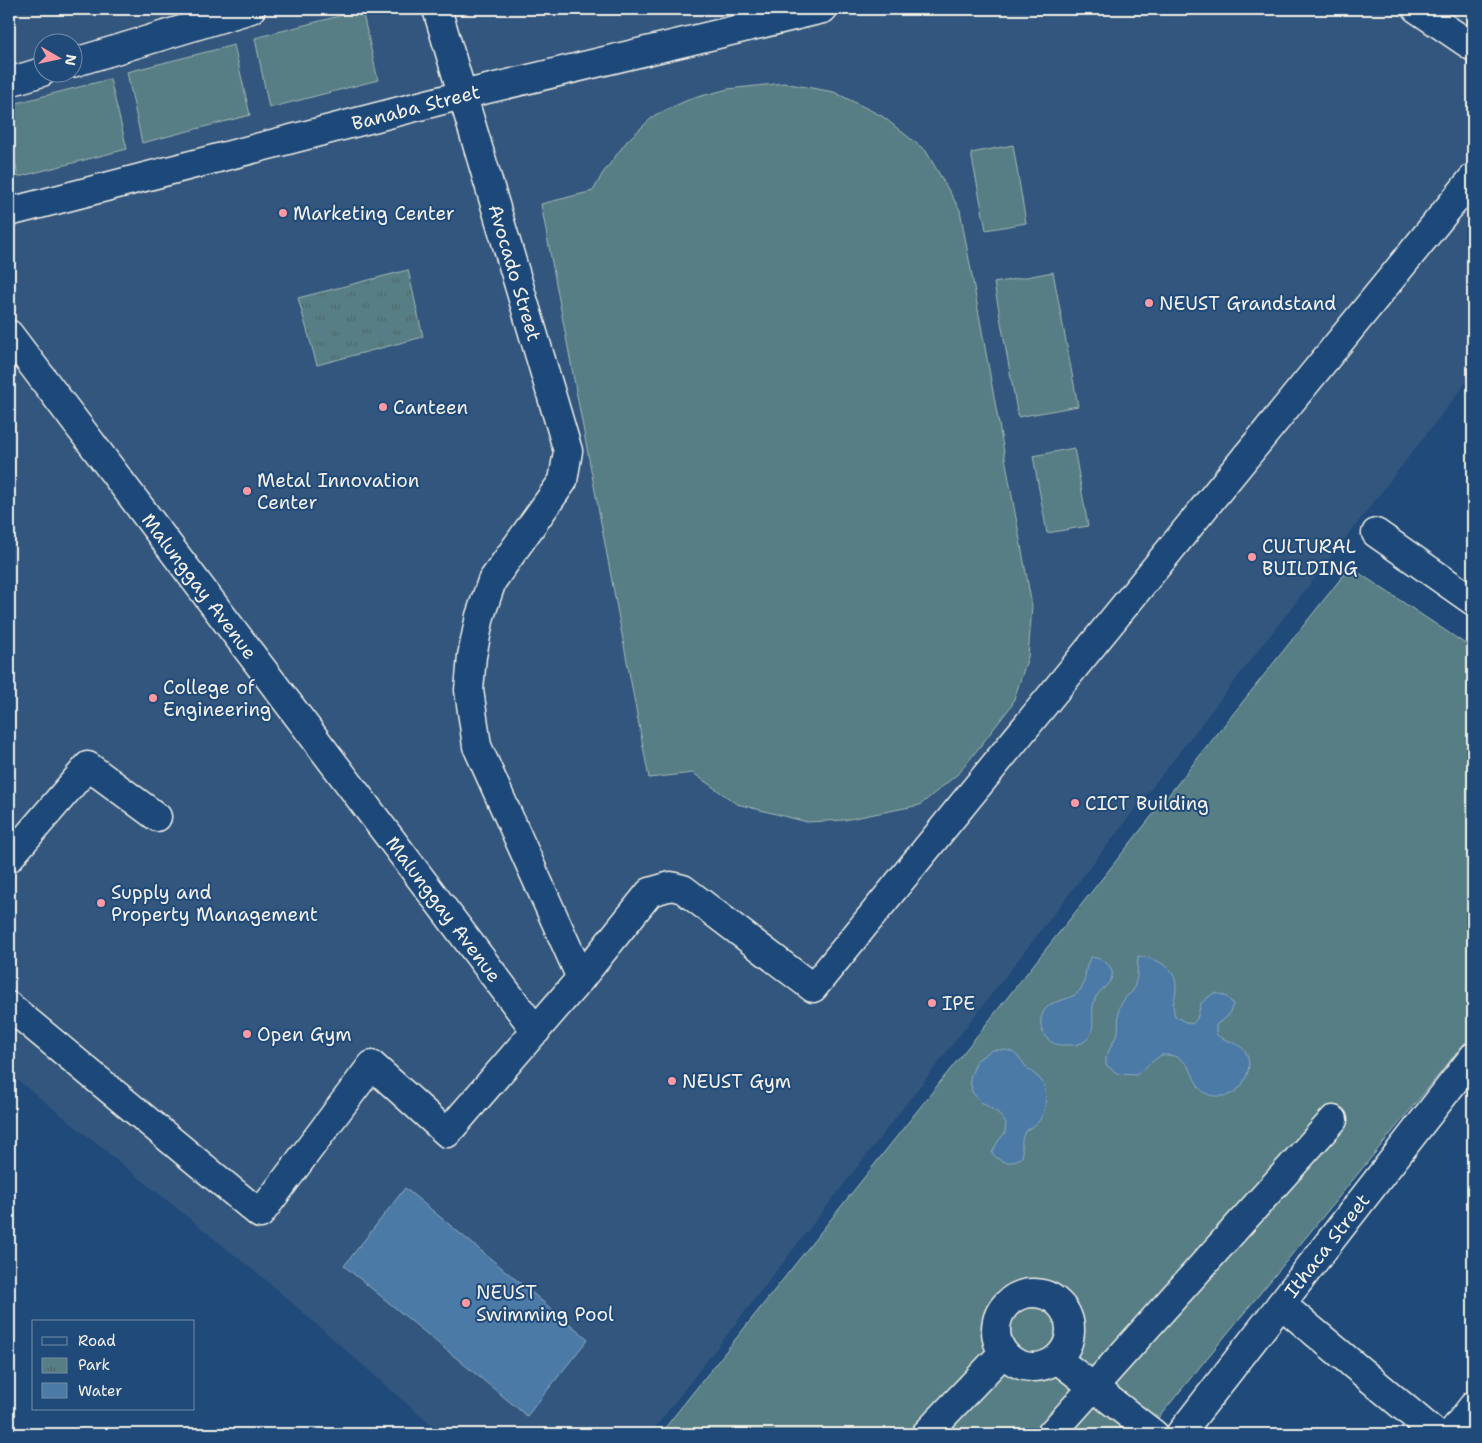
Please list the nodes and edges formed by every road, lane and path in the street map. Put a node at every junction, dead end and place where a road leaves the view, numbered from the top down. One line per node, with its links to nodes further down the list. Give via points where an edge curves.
1 (251, 9): 6 (street)
2 (437, 9): 9 (street, Avocado Street)
3 (823, 9): 9 (street, Banaba Street)
4 (1417, 9): 5 (street)
5 (1473, 47)
6 (82, 60)
7 (32, 75): 8 (street)
8 (9, 82)
9 (462, 95): 11 (street, Banaba Street); 17 (street, Avocado Street, via 568,451 563,481 492,581 480,616 469,690 477,746)
10 (1473, 178): 17 (street, via 813,988 683,889 671,886 650,892)
11 (9, 212)
12 (9, 334): 19 (street, Malunggay Avenue)
13 (1376, 534): 14 (street)
14 (1473, 601)
15 (157, 817): 16 (street, via 88,766)
16 (9, 858)
17 (581, 978): 19 (street)
18 (9, 1006): 19 (street, via 260,1214 372,1066 447,1134)
19 (536, 1031)
20 (1473, 1057): 22 (street, Ithaca Street)
21 (1333, 1120): 25 (street)
22 (1281, 1304): 30 (street, Ithaca Street); 31 (street)
23 (1003, 1353): 24 (street, via 1012,1361 1028,1367 1046,1366); 24 (street, via 996,1330 998,1318 1013,1299 1037,1293 1059,1304 1070,1326 1069,1339); 27 (street)
24 (1057, 1359): 25 (street)
25 (1093, 1388): 28 (street); 29 (street)
26 (1473, 1406): 32 (street)
27 (926, 1434)
28 (1051, 1434)
29 (1154, 1434)
30 (1180, 1434)
31 (1436, 1434)
32 (1451, 1434)

